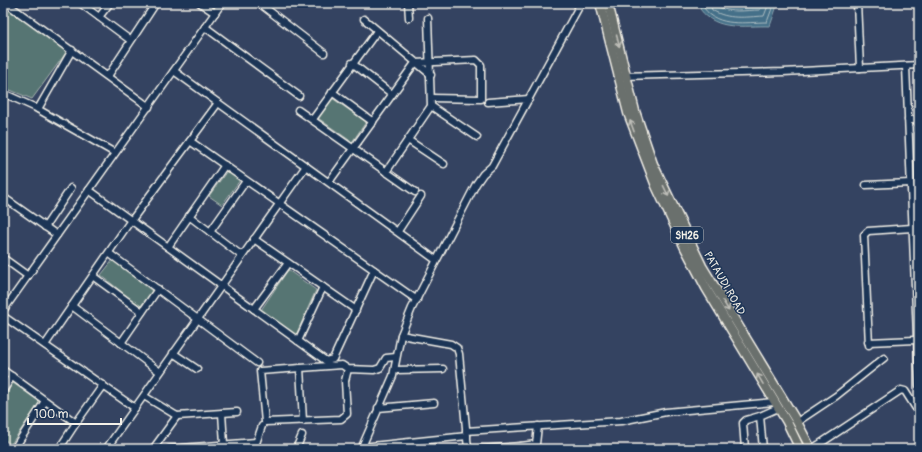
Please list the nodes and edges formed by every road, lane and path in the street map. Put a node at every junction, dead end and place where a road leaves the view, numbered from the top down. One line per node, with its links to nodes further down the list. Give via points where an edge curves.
1 (6, 3): 21 (street)
2 (80, 3): 14 (street)
3 (110, 3): 14 (street)
4 (156, 3): 20 (street)
5 (200, 3): 13 (street)
6 (222, 3): 13 (street)
7 (259, 3): 22 (street)
8 (408, 3): 15 (street)
9 (581, 3): 38 (street)
10 (600, 3): 32 (main road, SH26)
11 (608, 3): 32 (main road, SH26, one-way to 32)
12 (857, 3): 28 (street)
13 (215, 13): 18 (street)
14 (100, 17): 20 (street)
15 (409, 18)
16 (428, 18): 24 (street)
17 (364, 19): 19 (street)
18 (205, 27): 29 (street); 36 (street)
19 (377, 31): 23 (street); 25 (street)
20 (130, 40): 31 (street)
21 (72, 50): 31 (street); 43 (street)
22 (324, 53)
23 (415, 63): 24 (street); 30 (street); 35 (street)
24 (431, 63): 30 (street); 37 (street, via 476,60 481,65 481,99)
25 (352, 64): 33 (street); 35 (street)
26 (919, 65): 27 (street)
27 (906, 66): 28 (street); 46 (street)
28 (860, 68): 32 (street)
29 (174, 71): 40 (street); 42 (street)
30 (431, 75): 37 (street)
31 (108, 76): 42 (street)
32 (622, 76): 89 (main road, SH26, via 628,113 656,186 685,248)
33 (332, 92): 45 (street); 48 (street)
34 (3, 93): 43 (street)
35 (392, 94): 48 (street)
36 (299, 96)
37 (432, 98): 41 (street)
38 (529, 99): 39 (street); 80 (street, via 492,166 476,184)
39 (488, 102)
40 (218, 103): 51 (street); 56 (street)
41 (431, 106): 49 (street); 50 (street)
42 (149, 107): 53 (street)
43 (38, 109): 53 (street)
44 (298, 110): 45 (street)
45 (312, 119): 52 (street)
46 (908, 120): 47 (street); 60 (street)
47 (919, 120)
48 (373, 122): 52 (street)
49 (477, 137)
50 (408, 140): 54 (street); 57 (street)
51 (190, 141): 55 (street); 69 (street)
52 (353, 148): 57 (street); 59 (street)
53 (116, 153): 63 (street)
54 (444, 164)
55 (224, 166): 58 (street); 68 (street)
56 (306, 166): 59 (street); 67 (street)
57 (386, 172): 64 (street)
58 (246, 181): 67 (street); 73 (street)
59 (329, 182): 72 (street)
60 (910, 184): 61 (street); 71 (street)
61 (866, 185)
62 (71, 188): 70 (street)
63 (89, 190): 69 (street); 74 (street)
64 (415, 192)
65 (421, 196): 72 (street)
66 (3, 197): 70 (street)
67 (279, 204): 75 (street); 83 (street)
68 (189, 216): 73 (street); 76 (street)
69 (130, 222): 76 (street); 77 (street)
70 (45, 227): 74 (street)
71 (912, 228): 82 (street); 100 (street, via 868,231 864,235 868,343)
72 (398, 231): 80 (street)
73 (210, 232): 78 (street)
74 (57, 235): 84 (street)
75 (254, 239): 78 (street); 81 (street)
76 (168, 247): 86 (street)
77 (110, 254): 85 (street); 88 (street)
78 (242, 256): 86 (street)
79 (3, 258): 84 (street)
80 (436, 260): 91 (street)
81 (288, 263): 87 (street); 93 (street)
82 (916, 263): 90 (street)
83 (374, 270): 91 (street); 94 (street)
84 (28, 276): 95 (street)
85 (94, 276): 92 (street); 96 (street)
86 (221, 286): 93 (street); 98 (street)
87 (323, 288): 94 (street); 101 (street)
88 (158, 289): 96 (street); 98 (street)
89 (714, 293): 122 (main road, SH26, one-way to 89); 131 (main road, PATAUDI ROAD / SH26, one-way to 131)
90 (917, 299): 100 (street)
91 (417, 300): 99 (street)
92 (72, 306): 102 (street); 103 (street)
93 (254, 309): 101 (street)
94 (356, 310): 101 (street, via 331,361 326,361)
95 (3, 311)
96 (142, 312): 102 (street)
97 (3, 316): 103 (street)
98 (198, 319): 104 (street); 107 (street)
99 (401, 335): 105 (street); 135 (street, via 451,344 457,348)
100 (916, 340): 116 (street)
101 (298, 341)
102 (121, 342): 114 (street)
103 (45, 345): 117 (street)
104 (173, 353): 109 (street); 114 (street)
105 (396, 357): 110 (street, via 386,358 380,368 374,370); 113 (street)
106 (884, 358): 131 (street, via 836,396)
107 (258, 364)
108 (300, 368): 110 (street, via 342,365); 130 (street); 130 (street, via 260,371 265,422)
109 (197, 369)
110 (348, 369): 130 (street, via 345,374 347,414 341,419)
111 (443, 369): 113 (street)
112 (3, 370): 115 (street)
113 (395, 370): 124 (street)
114 (160, 372): 119 (street)
115 (12, 376): 118 (street); 120 (street)
116 (919, 385)
117 (103, 386): 123 (street); 132 (street)
118 (3, 391)
119 (144, 396): 123 (street); 128 (street)
120 (45, 401): 132 (street); 141 (street)
121 (434, 403): 124 (street)
122 (776, 405): 129 (street); 134 (street, via 666,412 621,421); 152 (main road, SH26)
123 (135, 408): 143 (street)
124 (378, 408): 140 (street)
125 (917, 410): 153 (street, via 901,390)
126 (237, 412): 127 (street)
127 (222, 413): 128 (street); 138 (street)
128 (177, 416): 144 (street)
129 (760, 416): 150 (street, via 743,423); 151 (street)
130 (303, 421)
131 (797, 422): 153 (main road, PATAUDI ROAD / SH26)
132 (76, 423): 142 (street)
133 (262, 426): 137 (street)
134 (538, 426): 135 (street); 139 (street, via 536,444)
135 (466, 434): 140 (street); 148 (street)
136 (302, 435): 147 (street)
137 (256, 442): 138 (street); 146 (street)
138 (224, 444): 145 (street)
139 (522, 447): 149 (street)
140 (362, 448)
141 (14, 449)
142 (59, 449)
143 (106, 449)
144 (153, 449)
145 (169, 449)
146 (254, 449)
147 (296, 449)
148 (468, 449)
149 (481, 449)
150 (745, 449)
151 (763, 449)
152 (800, 449)
153 (811, 449)

